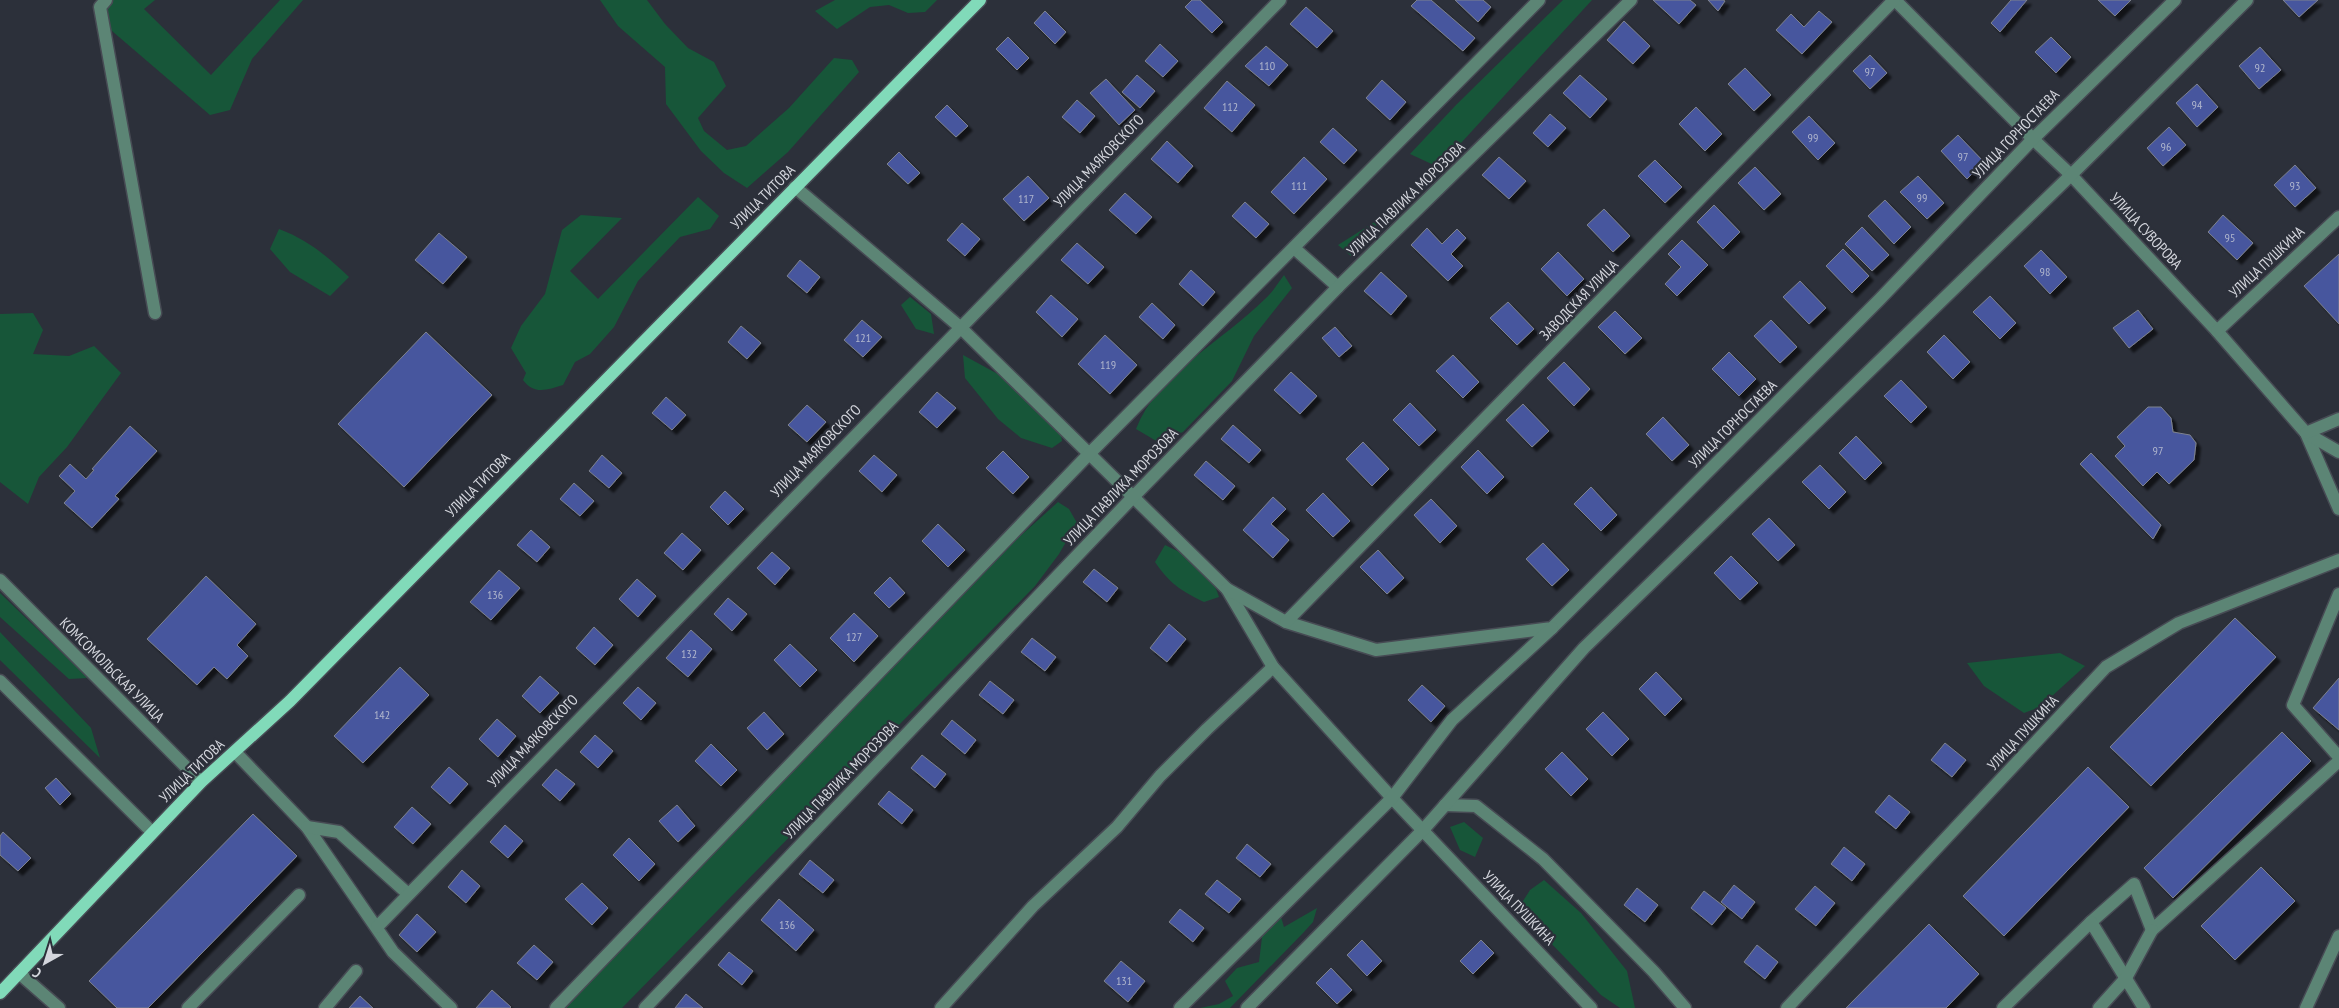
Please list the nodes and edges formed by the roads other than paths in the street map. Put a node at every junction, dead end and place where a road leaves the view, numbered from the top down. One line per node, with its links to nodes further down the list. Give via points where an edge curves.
1 (106, 0): 15 (street, via 100,7)
2 (980, 0): 11 (main road, УЛИЦА ТИТОВА)
3 (1280, 0): 16 (street, УЛИЦА МАЯКОВСКОГО)
4 (1539, 0): 13 (street)
5 (1631, 0): 14 (street, УЛИЦА ПАВЛИКА МОРОЗОВА)
6 (1895, 0): 9 (street, УЛИЦА СУВОРОВА); 28 (street, ЗАВОДСКАЯ УЛИЦА)
7 (2174, 0): 9 (street, УЛИЦА ГОРНОСТАЕВА)
8 (2247, 0): 10 (street)
9 (2033, 139): 10 (street, УЛИЦА СУВОРОВА); 29 (street, УЛИЦА ГОРНОСТАЕВА, via 1880,299)
10 (2071, 175): 17 (street, УЛИЦА СУВОРОВА); 37 (street, via 1584,648)
11 (795, 187): 16 (street); 32 (main road, УЛИЦА ТИТОВА)
12 (2339, 217): 17 (street, УЛИЦА ПУШКИНА)
13 (1294, 248): 14 (street); 21 (street)
14 (1338, 288): 22 (street, УЛИЦА ПАВЛИКА МОРОЗОВА)
15 (155, 313)
16 (960, 327): 21 (street); 41 (street, УЛИЦА МАЯКОВСКОГО)
17 (2217, 331): 19 (street, УЛИЦА СУВОРОВА)
18 (2339, 419): 19 (street)
19 (2306, 433): 20 (street); 23 (street, УЛИЦА СУВОРОВА)
20 (2339, 452)
21 (1089, 454): 22 (street); 55 (street)
22 (1133, 497): 26 (street); 56 (street, УЛИЦА ПАВЛИКА МОРОЗОВА)
23 (2339, 509)
24 (2339, 560): 62 (street, УЛИЦА ПУШКИНА, via 2179,623 2106,667)
25 (0, 580): 35 (street, КОМСОМОЛЬСКАЯ УЛИЦА)
26 (1227, 589): 28 (street); 30 (street, УЛИЦА ПУШКИНА)
27 (2339, 594): 33 (street, via 2293,705)
28 (1286, 622): 29 (street, via 1376,650)
29 (1552, 628): 36 (street, УЛИЦА ГОРНОСТАЕВА, via 1452,720)
30 (1273, 667): 36 (street, УЛИЦА ПУШКИНА); 57 (street, via 1160,776 1117,827 1033,906)
31 (0, 681): 40 (street)
32 (236, 752): 35 (main road, УЛИЦА ТИТОВА); 38 (street)
33 (2339, 756)
34 (2339, 760): 45 (street)
35 (201, 782): 40 (main road, УЛИЦА ТИТОВА)
36 (1392, 798): 39 (street, УЛИЦА ПУШКИНА); 58 (street, УЛИЦА ГОРНОСТАЕВА)
37 (1445, 805): 39 (street); 61 (street, via 1476,806 1543,859)
38 (308, 827): 41 (street, via 339,832); 44 (street)
39 (1423, 830): 59 (street); 60 (street, УЛИЦА ПУШКИНА)
40 (152, 832): 48 (main road, УЛИЦА ТИТОВА)
41 (407, 894): 44 (street, УЛИЦА МАЯКОВСКОГО)
42 (298, 895): 52 (street)
43 (2091, 922): 45 (street, via 2134,884); 49 (street); 63 (street)
44 (377, 926): 54 (street, via 393,952)
45 (2152, 930): 49 (street)
46 (2339, 936): 66 (street)
47 (356, 971): 53 (street)
48 (19, 973): 50 (main road, УЛИЦА ТИТОВА); 51 (street)
49 (2126, 978): 64 (street); 65 (street)
50 (0, 993)
51 (59, 1008)
52 (188, 1008)
53 (325, 1008)
54 (451, 1008)
55 (556, 1008)
56 (645, 1008)
57 (941, 1008)
58 (1180, 1008)
59 (1247, 1008)
60 (1592, 1008)
61 (1685, 1008)
62 (1787, 1008)
63 (2004, 1008)
64 (2099, 1008)
65 (2144, 1008)
66 (2306, 1008)

